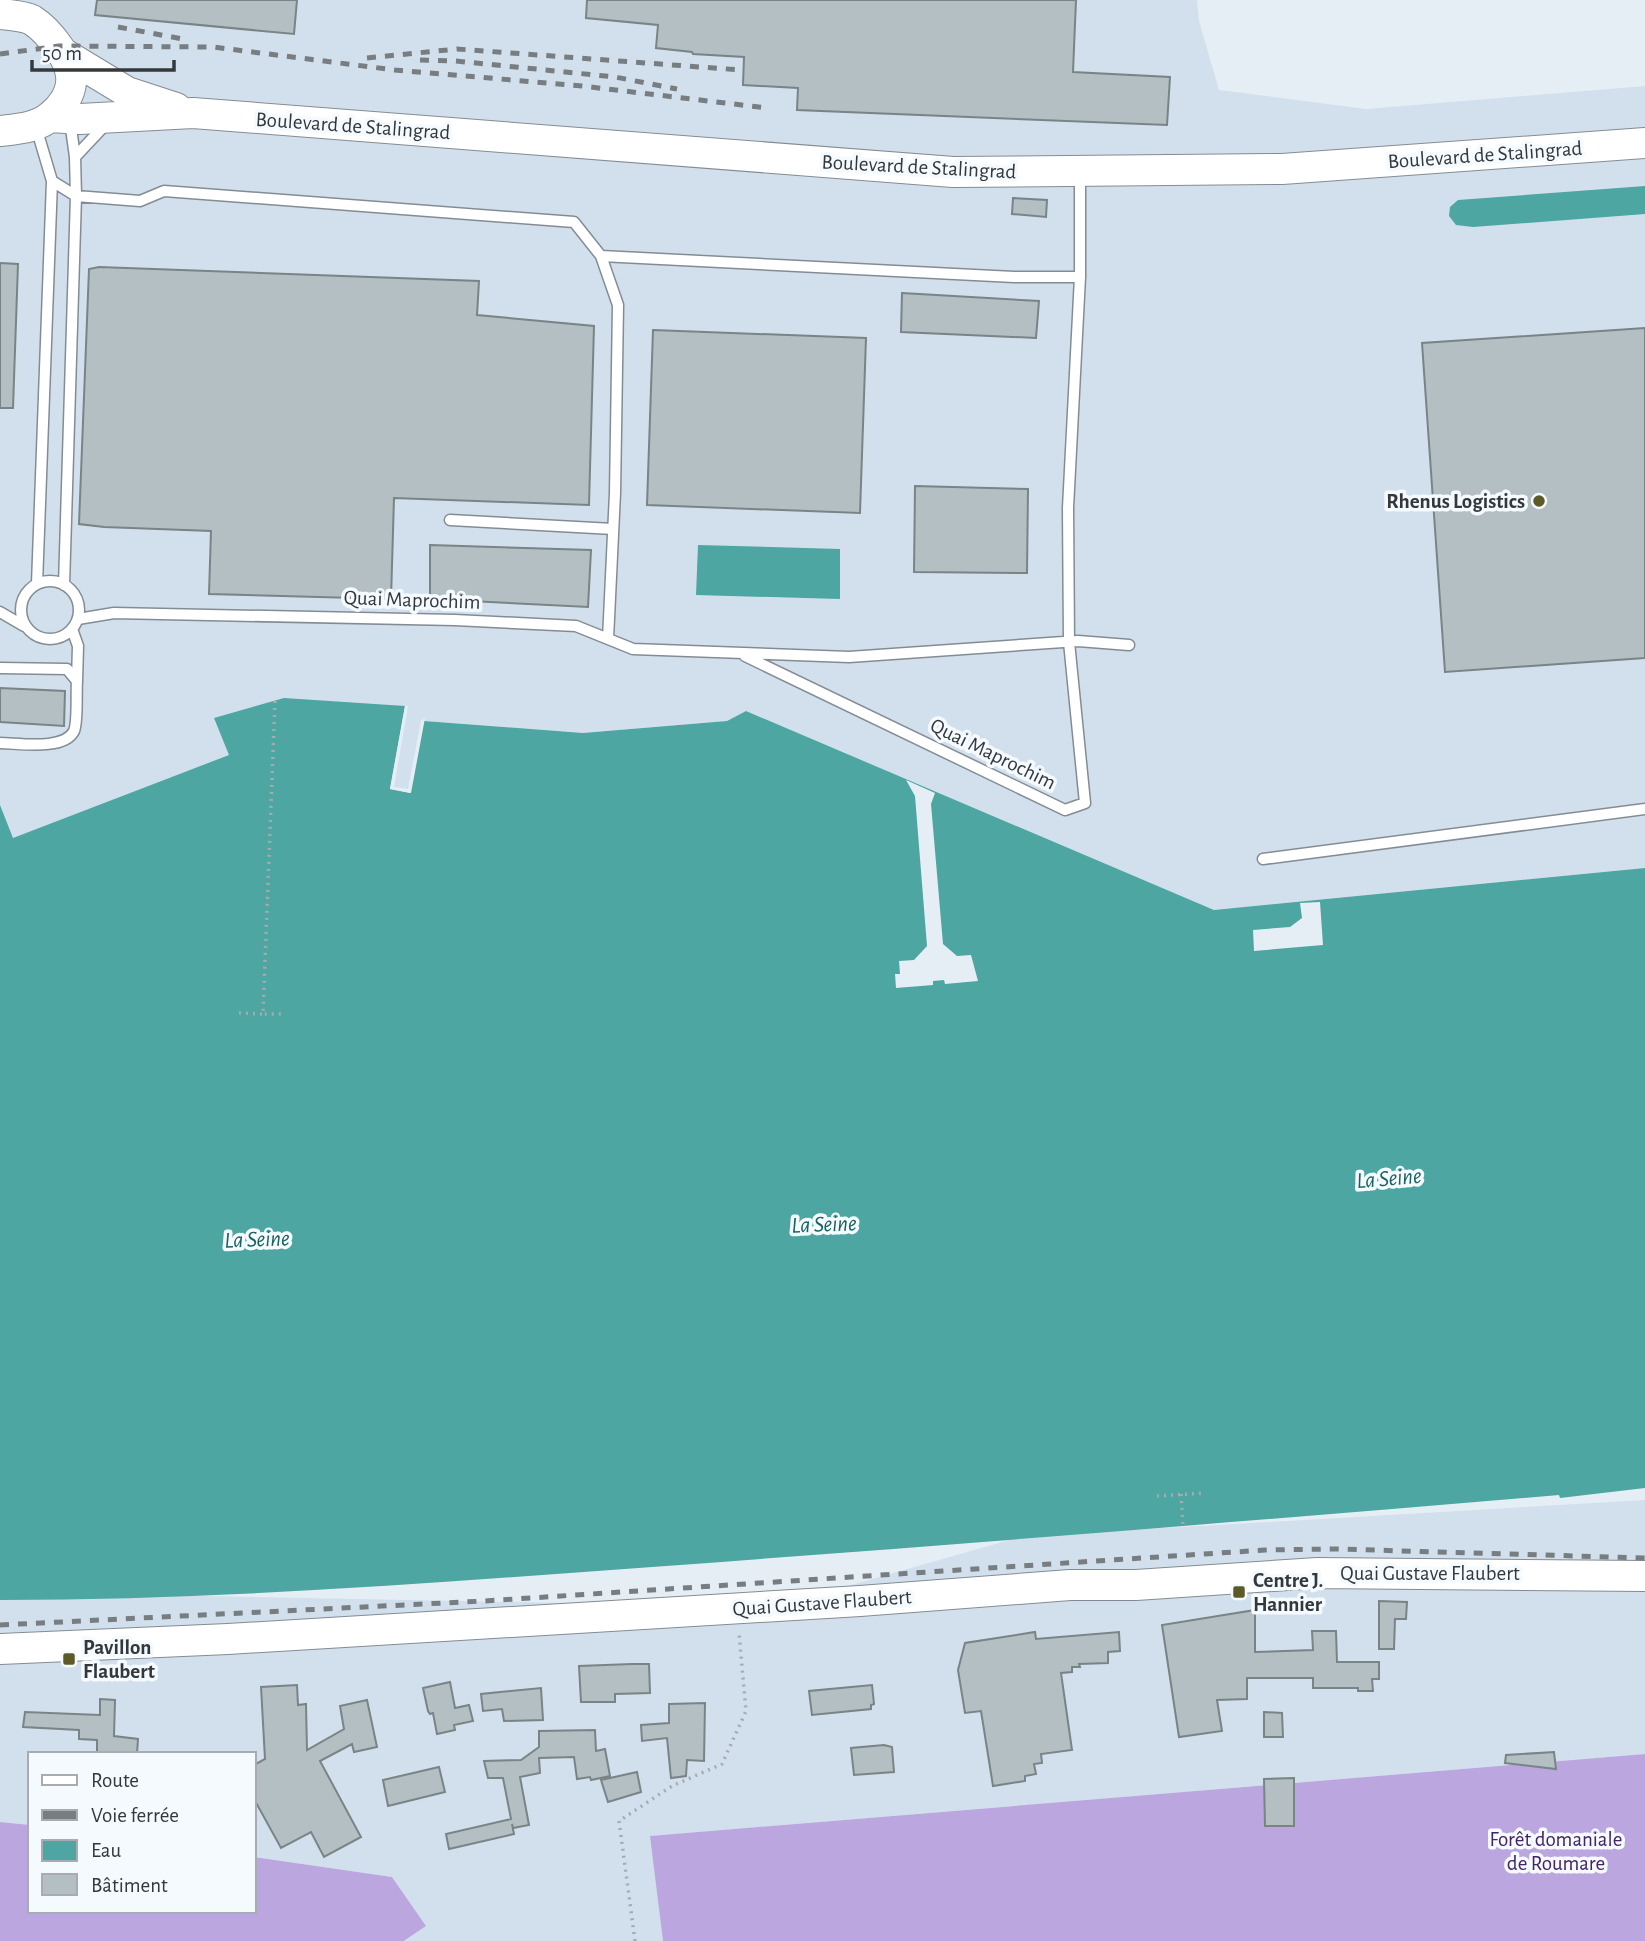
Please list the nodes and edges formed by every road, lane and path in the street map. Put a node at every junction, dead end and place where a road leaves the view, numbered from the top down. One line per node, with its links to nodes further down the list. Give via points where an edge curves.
1 (0, 14): 2 (main road, via 30,19 51,36)
2 (61, 52): 3 (main road, Boulevard de Stalingrad, via 127,92); 5 (main road, via 72,82)
3 (193, 113): 4 (main road, Boulevard de Stalingrad); 9 (main road, Boulevard de Stalingrad, via 953,172)
4 (111, 118): 5 (main road, Boulevard de Stalingrad); 8 (lane)
5 (52, 120): 6 (main road, Boulevard de Stalingrad); 8 (lane); 10 (lane)
6 (0, 131)
7 (1645, 143): 9 (main road, Boulevard de Stalingrad, via 1282,169)
8 (75, 157): 11 (lane)
9 (1080, 172): 13 (lane, Quai Maprochim)
10 (52, 181): 11 (lane); 16 (lane)
11 (76, 196): 12 (lane, via 140,201 164,191 574,222); 17 (lane)
12 (601, 256): 13 (lane); 15 (lane, via 618,305)
13 (1080, 277): 23 (lane, Quai Maprochim, via 1068,508)
14 (450, 520): 15 (lane)
15 (613, 529): 22 (lane)
16 (37, 584): 17 (lane); 20 (lane, via 29,589 21,606)
17 (64, 584): 19 (lane, via 77,599)
18 (0, 612): 20 (lane)
19 (78, 618): 21 (lane); 22 (lane, Quai Maprochim, via 114,613 455,620 576,626)
20 (27, 627): 21 (lane, via 48,639)
21 (72, 629): 27 (lane, via 78,646)
22 (608, 639): 25 (lane, Quai Maprochim, via 634,649)
23 (1069, 642): 24 (lane, Quai Maprochim); 25 (lane, Quai Maprochim, via 849,657); 25 (lane, Quai Maprochim, via 1085,803 1065,810)
24 (1129, 645)
25 (740, 653)
26 (0, 668): 27 (lane, via 67,669)
27 (77, 681): 29 (lane, via 74,730 67,739 51,745)
28 (275, 701): 33 (path)
29 (0, 743)
30 (1645, 808): 31 (lane)
31 (1263, 859)
32 (239, 1013): 33 (path)
33 (263, 1014): 34 (path)
34 (285, 1014)
35 (1205, 1493): 36 (path)
36 (1181, 1494): 37 (path); 38 (path)
37 (1157, 1496)
38 (1183, 1527)
39 (1645, 1576): 41 (main road, Quai Gustave Flaubert, via 1317,1573)
40 (739, 1633): 42 (path, via 747,1711 722,1764 672,1786 619,1821)
41 (0, 1649)
42 (635, 1941)

